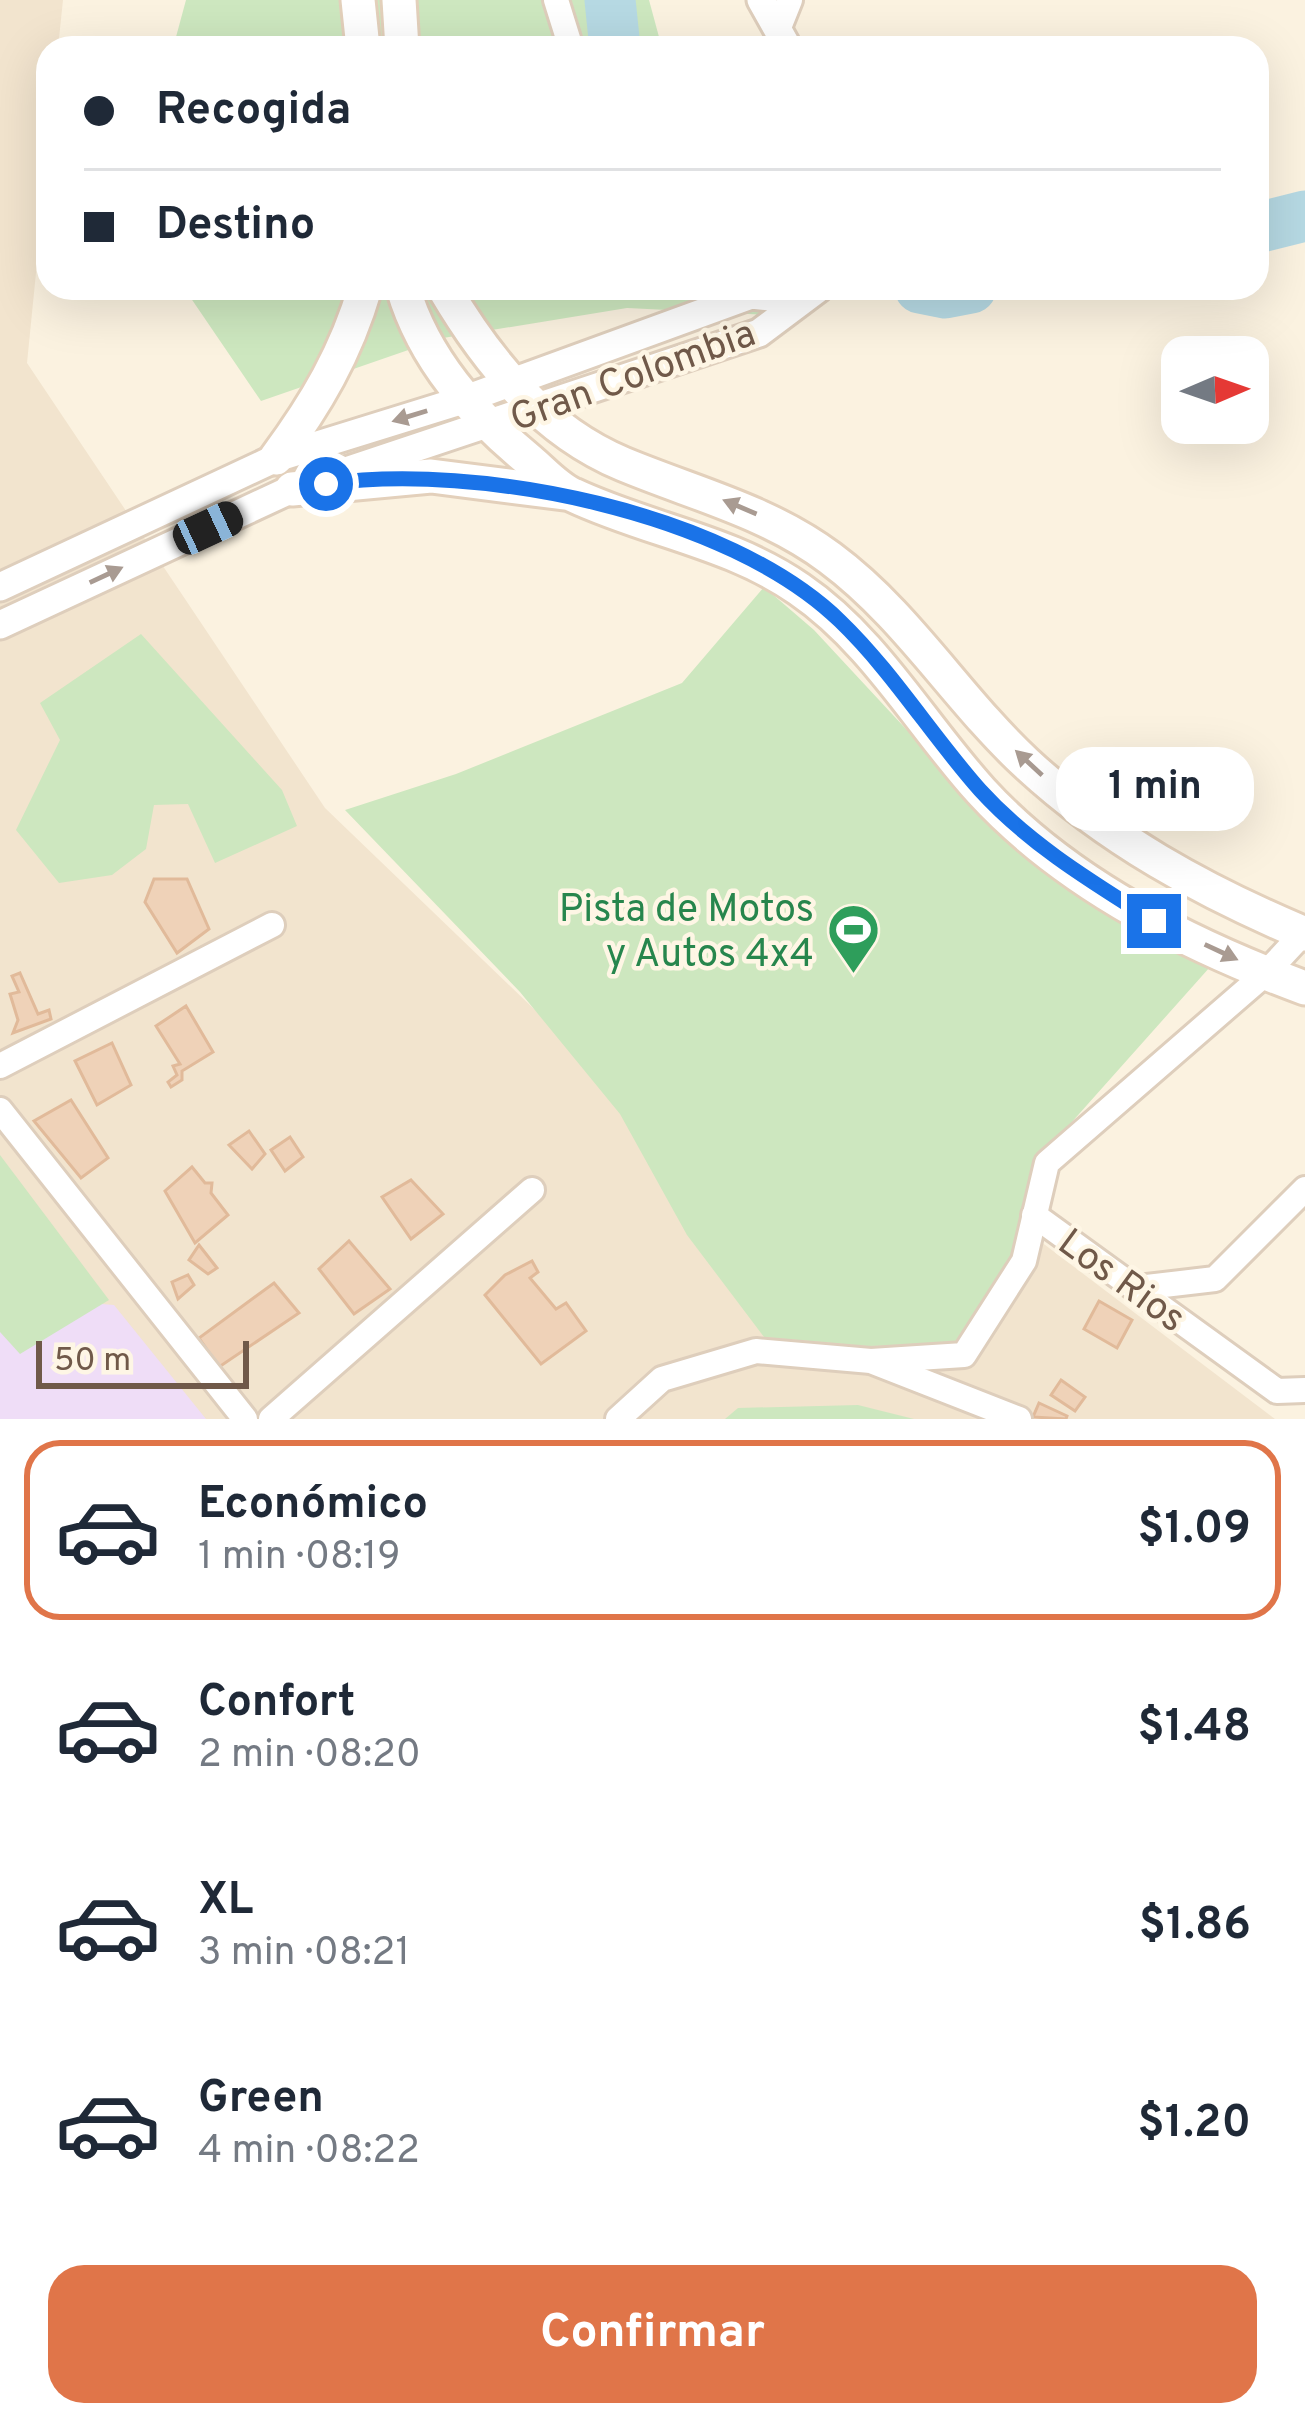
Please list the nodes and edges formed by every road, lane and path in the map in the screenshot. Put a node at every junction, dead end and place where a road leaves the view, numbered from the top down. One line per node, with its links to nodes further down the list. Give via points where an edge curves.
1 (358, 0): 6 (main road)
2 (399, 0): 7 (main road)
3 (556, 0): 8 (street)
4 (761, 0): 9 (street)
5 (790, 0): 10 (street)
6 (362, 36)
7 (401, 36)
8 (567, 36)
9 (781, 36)
10 (784, 36)
11 (361, 300): 20 (main road, via 318,401)
12 (409, 300): 17 (main road)
13 (452, 300): 16 (main road)
14 (726, 300): 16 (street, Gran Colombia)
15 (801, 300): 18 (street, Gran Colombia, via 759,333)
16 (508, 380): 17 (street, Gran Colombia); 18 (main road)
17 (463, 400): 19 (main road); 20 (street, Gran Colombia, one-way to 20)
18 (537, 409): 19 (street, Gran Colombia); 26 (main road, one-way to 18, via 1193,885 1104,826 1025,762 877,599 819,551 754,512 621,464)
19 (488, 426): 21 (street, Gran Colombia); 22 (main road)
20 (276, 458): 23 (street, Gran Colombia)
21 (292, 489): 22 (main road, via 431,476); 24 (street, Gran Colombia, one-way to 21)
22 (569, 494): 27 (main road, one-way to 27, via 733,553 799,589 840,621 983,793 1058,860 1154,921)
23 (0, 586)
24 (0, 625)
25 (272, 925): 29 (street)
26 (1304, 933): 27 (street)
27 (1266, 974): 28 (main road); 33 (street, via 1047,1163)
28 (1305, 988)
29 (0, 1066)
30 (0, 1109): 37 (street)
31 (1305, 1189): 34 (street, via 1215,1279)
32 (532, 1190): 38 (street)
33 (1034, 1215): 34 (street, Los Rios); 35 (street, Los Rios, via 1024,1261 964,1355)
34 (1138, 1288): 36 (street, Los Rios, via 1277,1391)
35 (871, 1361): 39 (street, via 756,1351 662,1379); 40 (street)
36 (1305, 1390)
37 (244, 1419)
38 (272, 1419)
39 (618, 1419)
40 (1019, 1419)

